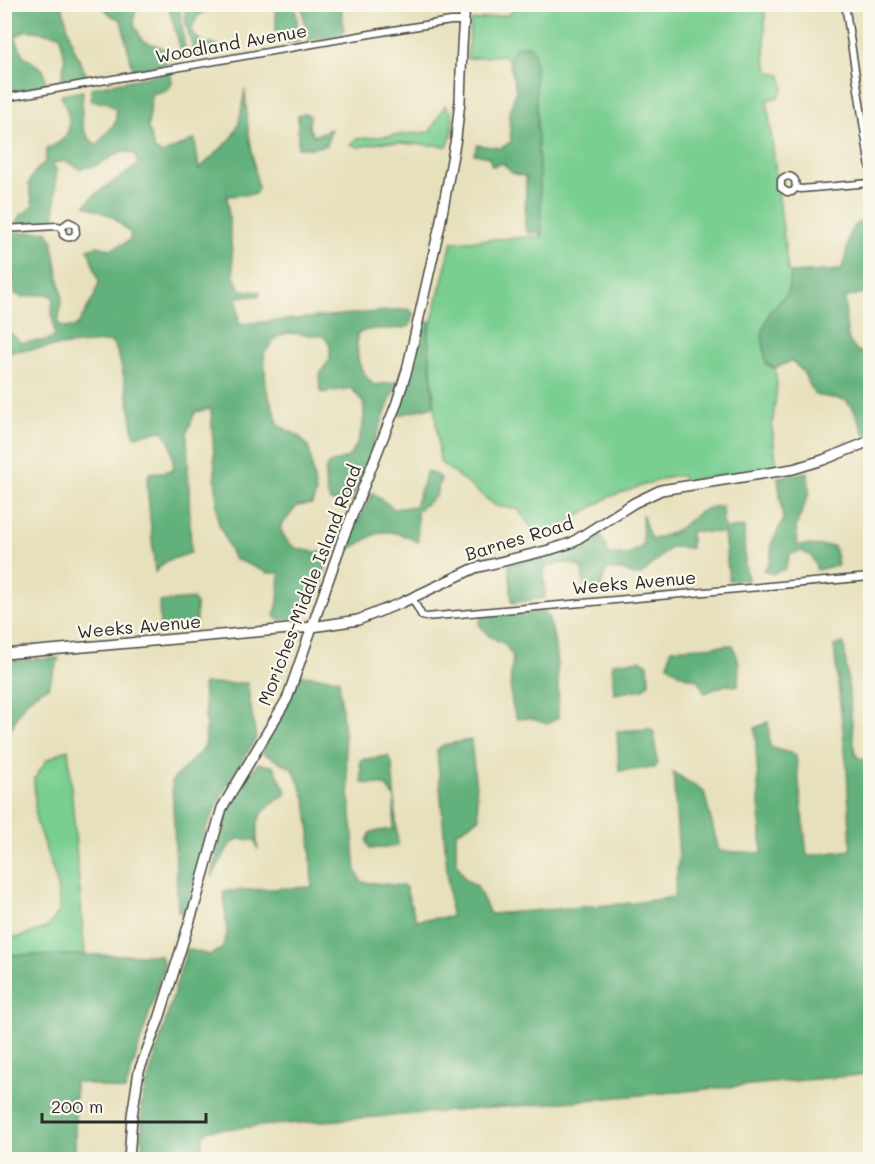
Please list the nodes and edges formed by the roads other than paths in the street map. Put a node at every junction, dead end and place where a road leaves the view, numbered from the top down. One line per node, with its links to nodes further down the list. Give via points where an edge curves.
1 (465, 4): 3 (main road, Moriches-Middle Island Road)
2 (845, 4): 5 (street)
3 (463, 21): 4 (street, Woodland Avenue); 13 (main road, Moriches-Middle Island Road, via 456,138 407,370)
4 (4, 98)
5 (870, 168)
6 (870, 183): 7 (street)
7 (796, 188)
8 (62, 227): 9 (street)
9 (4, 229)
10 (870, 441): 12 (main road, Barnes Road, via 793,469 661,490 571,543 475,568)
11 (870, 577): 12 (street, Weeks Avenue, via 426,617)
12 (412, 598): 13 (main road, Barnes Road, via 358,620)
13 (312, 627): 14 (main road, Weeks Avenue); 15 (main road, Moriches-Middle Island Road, via 287,699 217,823 159,1019 139,1071)
14 (4, 654)
15 (129, 1160)

